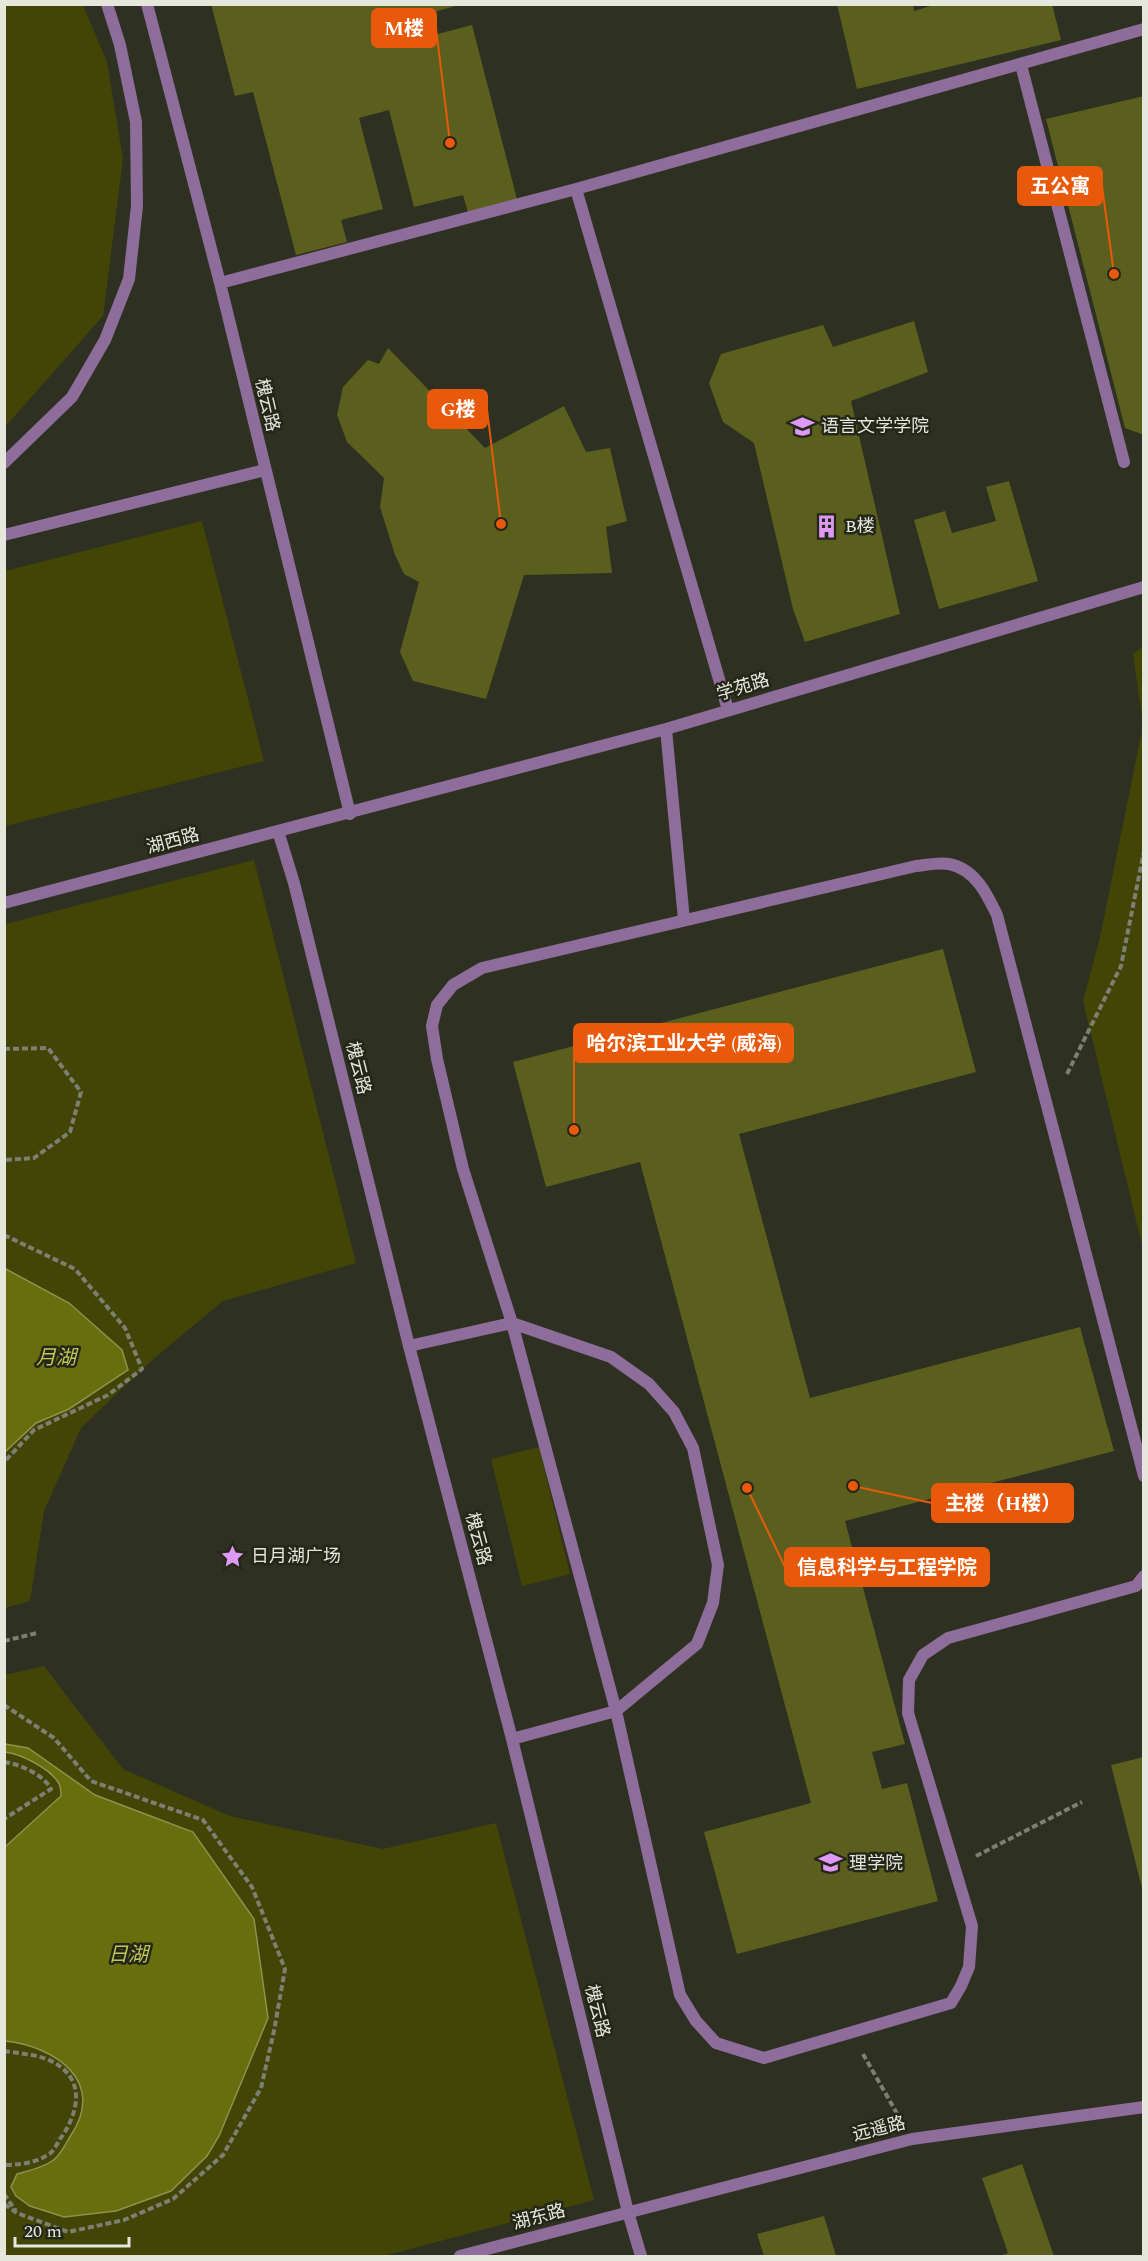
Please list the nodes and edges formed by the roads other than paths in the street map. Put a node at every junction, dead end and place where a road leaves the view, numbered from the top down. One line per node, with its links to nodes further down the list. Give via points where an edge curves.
1 (107, 4): 8 (lane, via 136,122 137,206 129,279 105,340 72,397)
2 (147, 4): 6 (lane, 槐云路)
3 (1143, 29): 4 (lane)
4 (1021, 65): 5 (lane); 7 (lane)
5 (576, 189): 6 (lane); 12 (lane)
6 (220, 283): 9 (lane, 槐云路)
7 (1124, 462)
8 (4, 463)
9 (265, 470): 10 (lane); 14 (lane, 槐云路)
10 (4, 535)
11 (1143, 587): 12 (lane, 学苑路)
12 (729, 710): 13 (lane, 学苑路)
13 (666, 729): 14 (lane, 学苑路); 17 (lane)
14 (350, 814): 15 (lane, 湖西路)
15 (278, 831): 16 (lane, 湖西路); 19 (lane, 槐云路)
16 (4, 903)
17 (684, 920): 18 (lane, via 482,968 453,986 437,1005 432,1026 437,1059 463,1169); 20 (lane, via 916,866 949,864 965,870 977,881 997,915)
18 (512, 1323): 19 (lane); 22 (lane); 22 (lane, via 612,1357 649,1384 674,1412 693,1448 718,1565 712,1604 697,1644)
19 (409, 1346): 23 (lane, 槐云路)
20 (1143, 1476)
21 (1143, 1576): 22 (lane, via 1136,1586 948,1638 923,1654 909,1680 909,1713 972,1926 969,1967 951,2003 764,2058 716,2043 680,1995)
22 (616, 1711): 23 (lane)
23 (512, 1739): 25 (lane, 槐云路)
24 (1143, 2107): 25 (lane, 远遥路, via 912,2139)
25 (628, 2212): 26 (lane, 湖东路); 27 (lane, 槐云路)
26 (460, 2256)
27 (641, 2256)

